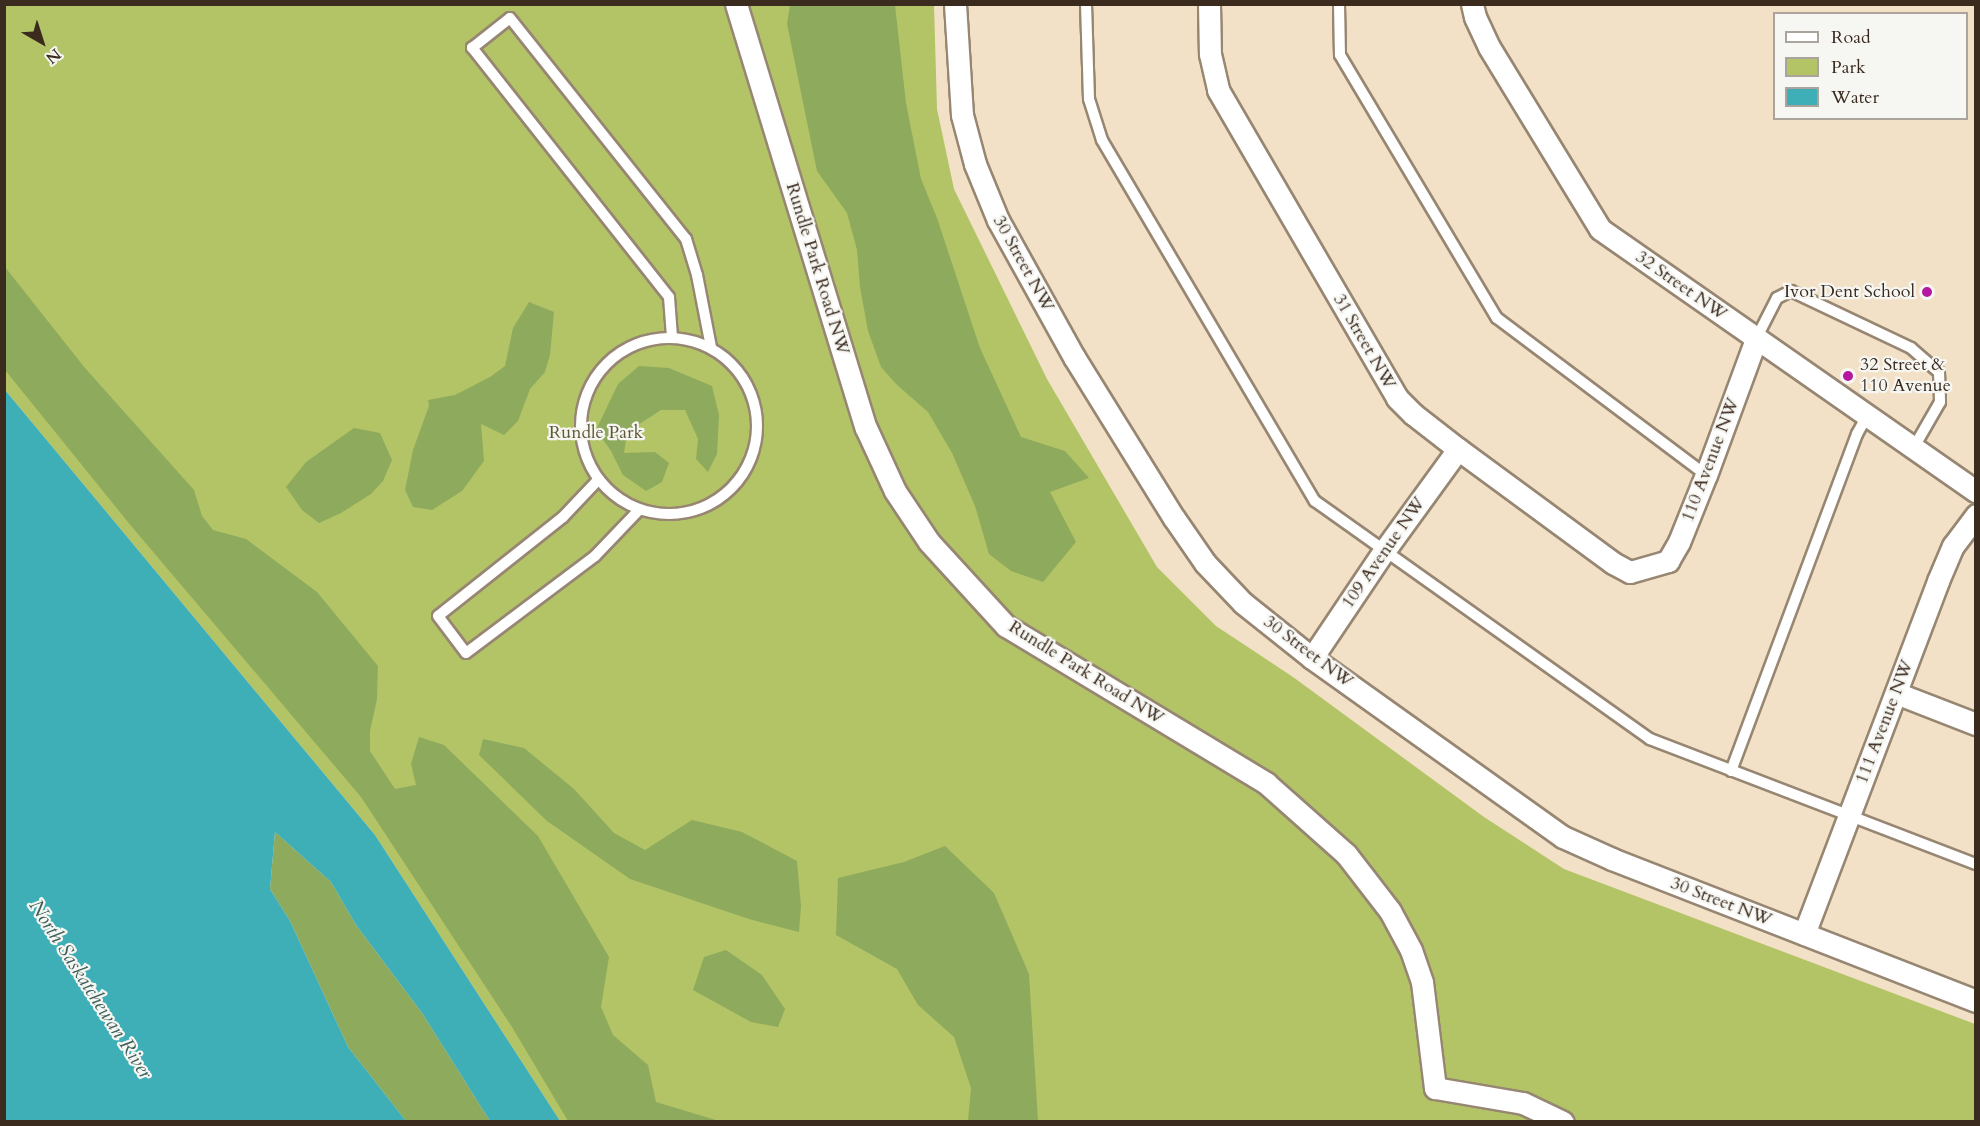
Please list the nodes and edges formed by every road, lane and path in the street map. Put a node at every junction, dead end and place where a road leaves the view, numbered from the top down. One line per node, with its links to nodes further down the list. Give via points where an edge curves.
1 (736, 4): 28 (street, Rundle Park Road NW, via 866,428 895,491 929,542 1006,626 1266,783 1346,854 1390,911 1411,950 1422,982 1435,1088 1523,1103)
2 (955, 4): 20 (street, 30 Street NW, via 962,115 975,164 998,220 1074,357 1205,563 1243,603)
3 (1086, 4): 18 (lane, via 1089,99 1102,140 1315,501)
4 (1209, 4): 11 (street, 31 Street NW, via 1210,54 1218,90 1243,136 1397,398)
5 (1339, 4): 13 (lane, via 1340,55 1497,318)
6 (1472, 4): 8 (street, 32 Street NW, via 1489,47 1600,228)
7 (672, 337): 9 (lane); 9 (lane, via 669,297 472,48 510,18 686,239); 14 (lane, via 634,344 611,359 590,386 580,430 582,446)
8 (1756, 339): 10 (street, 32 Street NW); 12 (lane, via 1777,298 1791,291 1911,348 1939,372 1940,402); 13 (street, 110 Avenue NW)
9 (711, 347): 16 (lane, via 736,367 753,397 758,432 750,464 734,486 710,505 673,515)
10 (1867, 416): 12 (street, 32 Street NW); 23 (lane)
11 (1458, 449): 18 (street, 109 Avenue NW); 19 (street, 31 Street NW, via 1613,563 1630,572)
12 (1912, 449): 15 (street, 32 Street NW)
13 (1706, 475): 19 (street, 110 Avenue NW, via 1668,561)
14 (598, 480): 16 (lane, via 622,502); 16 (lane, via 563,517 438,616 466,653 595,556)
15 (1976, 491)
16 (639, 510)
17 (1976, 515): 21 (street, 111 Avenue NW, via 1953,546)
18 (1384, 550): 20 (street, 109 Avenue NW); 23 (lane, via 1650,739)
19 (1650, 567)
20 (1312, 658): 26 (street, 30 Street NW, via 1563,837)
21 (1896, 693): 22 (street); 24 (street, 111 Avenue NW)
22 (1976, 724)
23 (1731, 771): 24 (lane)
24 (1849, 817): 25 (lane); 26 (street, 111 Avenue NW)
25 (1976, 864)
26 (1804, 934): 27 (street, 30 Street NW)
27 (1976, 1001)
28 (1563, 1122)

